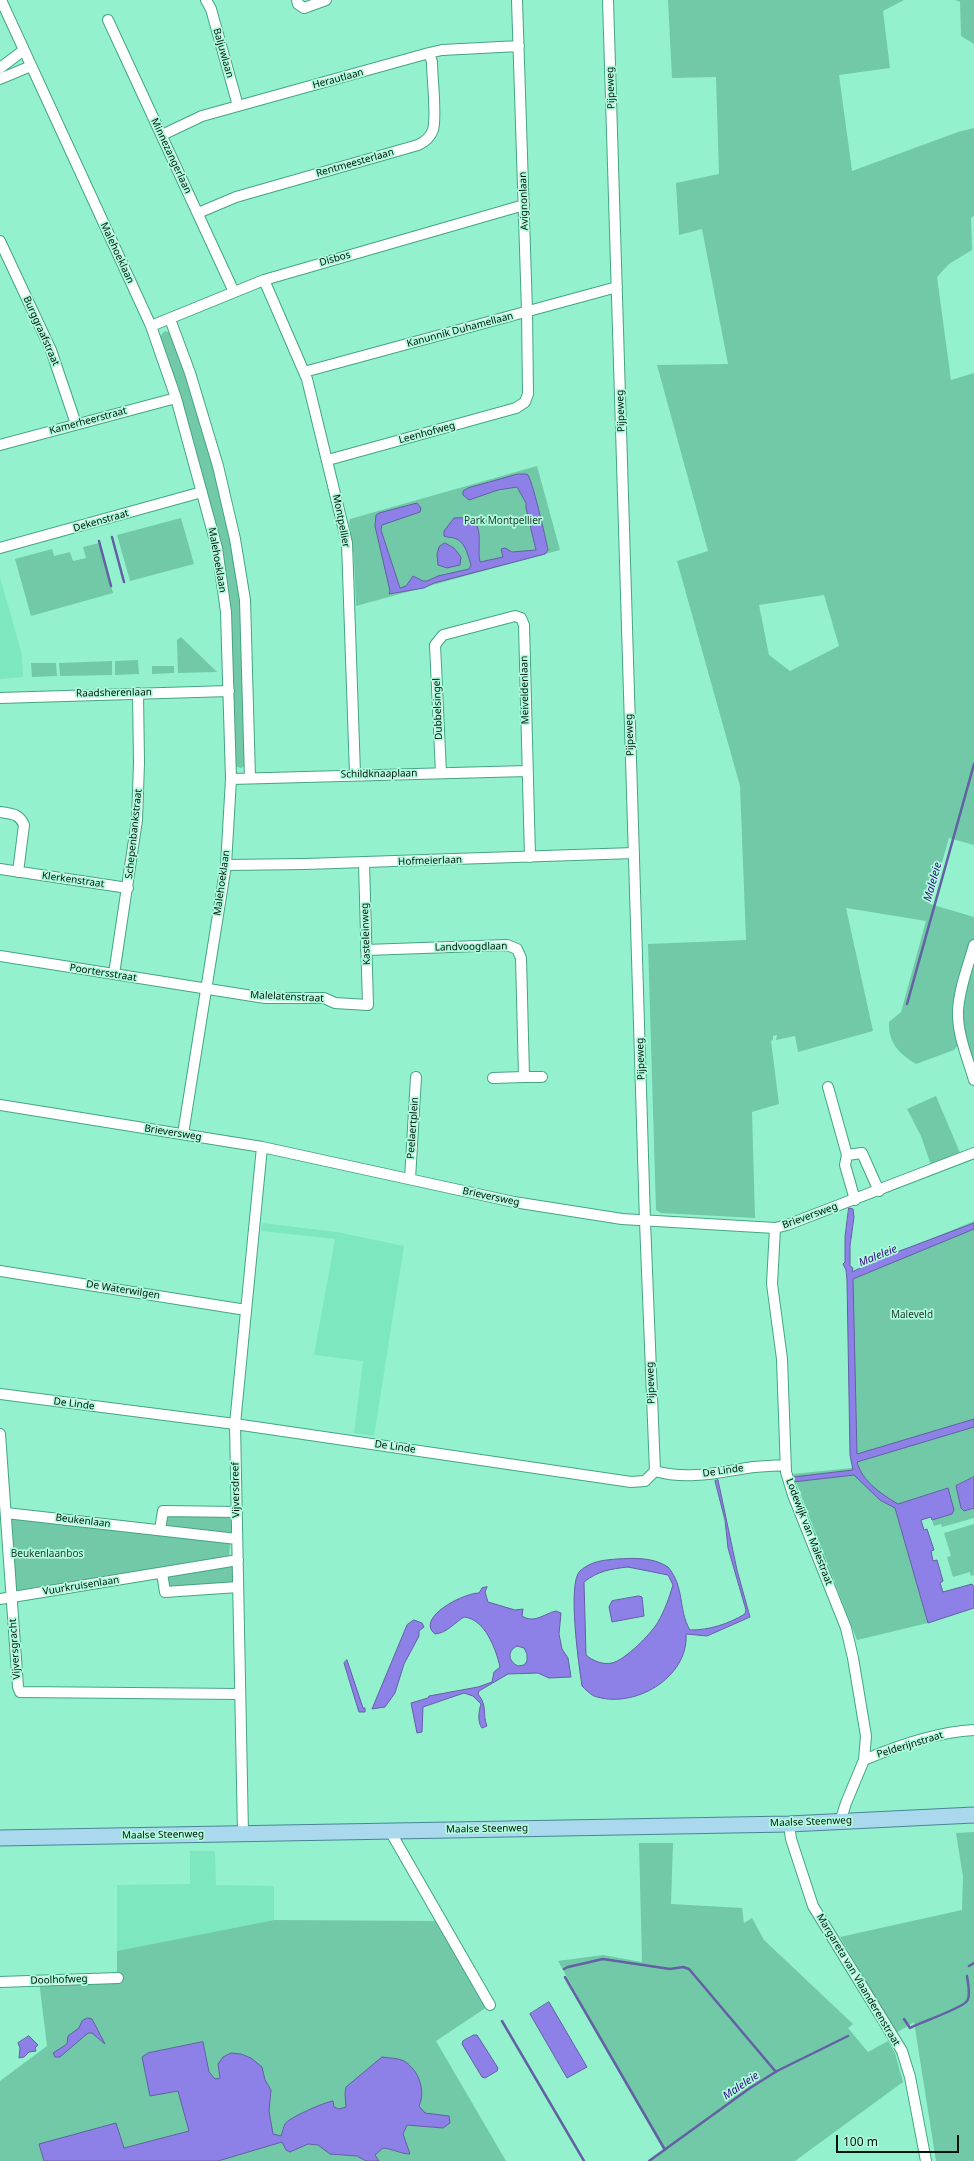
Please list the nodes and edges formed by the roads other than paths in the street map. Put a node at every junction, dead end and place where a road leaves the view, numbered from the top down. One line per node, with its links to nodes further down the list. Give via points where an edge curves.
1 (206, 0): 14 (street, Baljuwlaan, via 211,9)
2 (297, 0): 3 (street, via 304,8)
3 (326, 0)
4 (517, 0): 8 (street, Avignonlaan)
5 (608, 0): 20 (street, Pijpeweg)
6 (3, 1): 9 (street, Malehoeklaan)
7 (108, 20): 15 (street, Minnezangerlaan)
8 (519, 46): 10 (street, Herautlaan); 16 (street, Avignonlaan)
9 (24, 50): 11 (street, Malehoeklaan); 12 (street)
10 (429, 53): 14 (street, Herautlaan); 17 (street, Rentmeesterlaan, via 432,62 434,123 425,142 236,197)
11 (31, 66): 13 (street); 24 (street, Malehoeklaan)
12 (0, 68)
13 (0, 79)
14 (238, 106): 15 (street, Herautlaan, via 202,116)
15 (162, 134): 17 (street, Minnezangerlaan)
16 (524, 205): 19 (street, Disbos); 22 (street, Avignonlaan)
17 (198, 213): 21 (street, Minnezangerlaan)
18 (0, 241): 28 (street, Burggraafstraat, via 51,350)
19 (264, 280): 21 (street, Disbos); 25 (street, Montpellier)
20 (617, 287): 22 (street, Kanunnik Duhamellaan); 43 (street, Pijpeweg)
21 (234, 292): 23 (street, Disbos)
22 (527, 311): 25 (street, Kanunnik Duhamellaan); 27 (street, Avignonlaan, via 528,394)
23 (170, 320): 24 (street, Disbos); 41 (street, Malehoeklaan, via 190,373 235,539 245,600)
24 (151, 326): 26 (street, Malehoeklaan)
25 (304, 372): 30 (street, Montpellier)
26 (176, 398): 28 (street, Kamerheerstraat); 31 (street, Malehoeklaan)
27 (525, 402): 30 (street, Leenhofweg, via 516,408)
28 (76, 424): 29 (street, Kamerheerstraat)
29 (0, 445)
30 (328, 460): 39 (street, Montpellier, via 347,543)
31 (202, 492): 32 (street, Dekenstraat); 34 (street, Malehoeklaan, via 217,548 226,612)
32 (0, 548)
33 (435, 645): 37 (street, Meiveldenlaan, via 443,635 515,616 521,618 524,625); 38 (street, Dubbelsingel)
34 (228, 691): 35 (street, Raadsherenlaan); 40 (street, Malehoeklaan)
35 (138, 693): 36 (street, Raadsherenlaan); 49 (street, Schepenbankstraat, via 139,785)
36 (0, 698)
37 (527, 771): 38 (street, Schildknaaplaan); 44 (street, Meiveldenlaan)
38 (441, 773): 39 (street, Schildknaaplaan)
39 (355, 774): 41 (street, Schildknaaplaan)
40 (231, 778): 41 (street, Schildknaaplaan); 46 (street, Malehoeklaan)
41 (250, 778)
42 (0, 812): 48 (street, via 16,814 24,825)
43 (634, 854): 44 (street, Hofmeierlaan); 70 (street, Pijpeweg)
44 (530, 857): 45 (street, Hofmeierlaan)
45 (364, 863): 46 (street, Hofmeierlaan); 51 (street, Kasteleinweg)
46 (226, 865): 54 (street, Malehoeklaan)
47 (0, 869): 48 (street, Klerkenstraat)
48 (18, 872): 49 (street, Klerkenstraat)
49 (128, 888): 53 (street, Schepenbankstraat)
50 (974, 945): 60 (street, via 961,989 958,1012 962,1039)
51 (366, 950): 55 (street, Kasteleinweg); 57 (street, Landvoogdlaan, via 507,945 517,949 521,958)
52 (0, 956): 53 (street, Poortersstraat)
53 (114, 974): 54 (street, Poortersstraat)
54 (206, 989): 55 (street, Malelatenstraat, via 265,998 324,998 335,1003); 63 (street, Malehoeklaan)
55 (368, 1005)
56 (416, 1077): 67 (street, Peelaertplein)
57 (524, 1077): 58 (street); 59 (street)
58 (542, 1077)
59 (493, 1078)
60 (974, 1080)
61 (828, 1087): 66 (street)
62 (0, 1105): 63 (street, Brieversweg)
63 (183, 1134): 64 (street, Brieversweg)
64 (262, 1147): 67 (street, Brieversweg); 73 (street, Vijversdreef)
65 (974, 1152): 68 (street, Brieversweg)
66 (847, 1155): 68 (street, via 859,1152 862,1154); 69 (street, via 845,1165)
67 (410, 1179): 70 (street, Brieversweg, via 514,1202)
68 (879, 1190): 69 (street, Brieversweg)
69 (855, 1200): 71 (street, Brieversweg)
70 (645, 1221): 71 (street, Brieversweg); 79 (street, Pijpeweg)
71 (775, 1228): 78 (street, Lodewijk van Malestraat, via 772,1284 782,1359)
72 (0, 1271): 73 (street, De Waterwilgen)
73 (246, 1310): 75 (street, Vijversdreef)
74 (0, 1394): 75 (street, De Linde)
75 (235, 1424): 79 (street, De Linde, via 632,1482 645,1480); 81 (street, Vijversdreef)
76 (0, 1434): 77 (street, Vijversgracht)
77 (1, 1459): 80 (street, Vijversgracht)
78 (785, 1465): 79 (street, De Linde, via 703,1475 664,1473); 91 (street, Lodewijk van Malestraat, via 793,1495 849,1638 866,1736)
79 (655, 1470)
80 (6, 1512): 82 (street, Beukenlaan); 87 (street, Vijversgracht)
81 (236, 1512): 82 (street, via 163,1511); 83 (street, Vijversdreef)
82 (160, 1530): 83 (street, Beukenlaan)
83 (237, 1539): 84 (street, Vijversdreef)
84 (238, 1560): 85 (street, Vuurkruisenlaan); 86 (street, Vijversdreef)
85 (162, 1573): 86 (street, via 165,1592); 87 (street, Vuurkruisenlaan)
86 (238, 1587): 89 (street, Vijversdreef)
87 (12, 1598): 88 (street, Vuurkruisenlaan); 89 (street, Vijversgracht, via 20,1692)
88 (0, 1599)
89 (240, 1694): 96 (street, Vijversdreef)
90 (974, 1730): 91 (street, Pelderijnstraat, via 943,1734 894,1748)
91 (864, 1760): 93 (street, Pelderijnstraat)
92 (974, 1815): 93 (main road, Maalse Steenweg)
93 (840, 1822): 94 (main road, Maalse Steenweg)
94 (789, 1824): 95 (main road, Maalse Steenweg); 101 (street, Margareta van Vlaanderenstraat, via 791,1839 813,1906 902,2051 910,2076)
95 (390, 1831): 96 (main road, Maalse Steenweg); 100 (street)
96 (243, 1834): 97 (main road, Maalse Steenweg)
97 (0, 1838)
98 (118, 1978): 99 (street, Doolhofweg)
99 (0, 1982)
100 (490, 2005)
101 (926, 2161)

